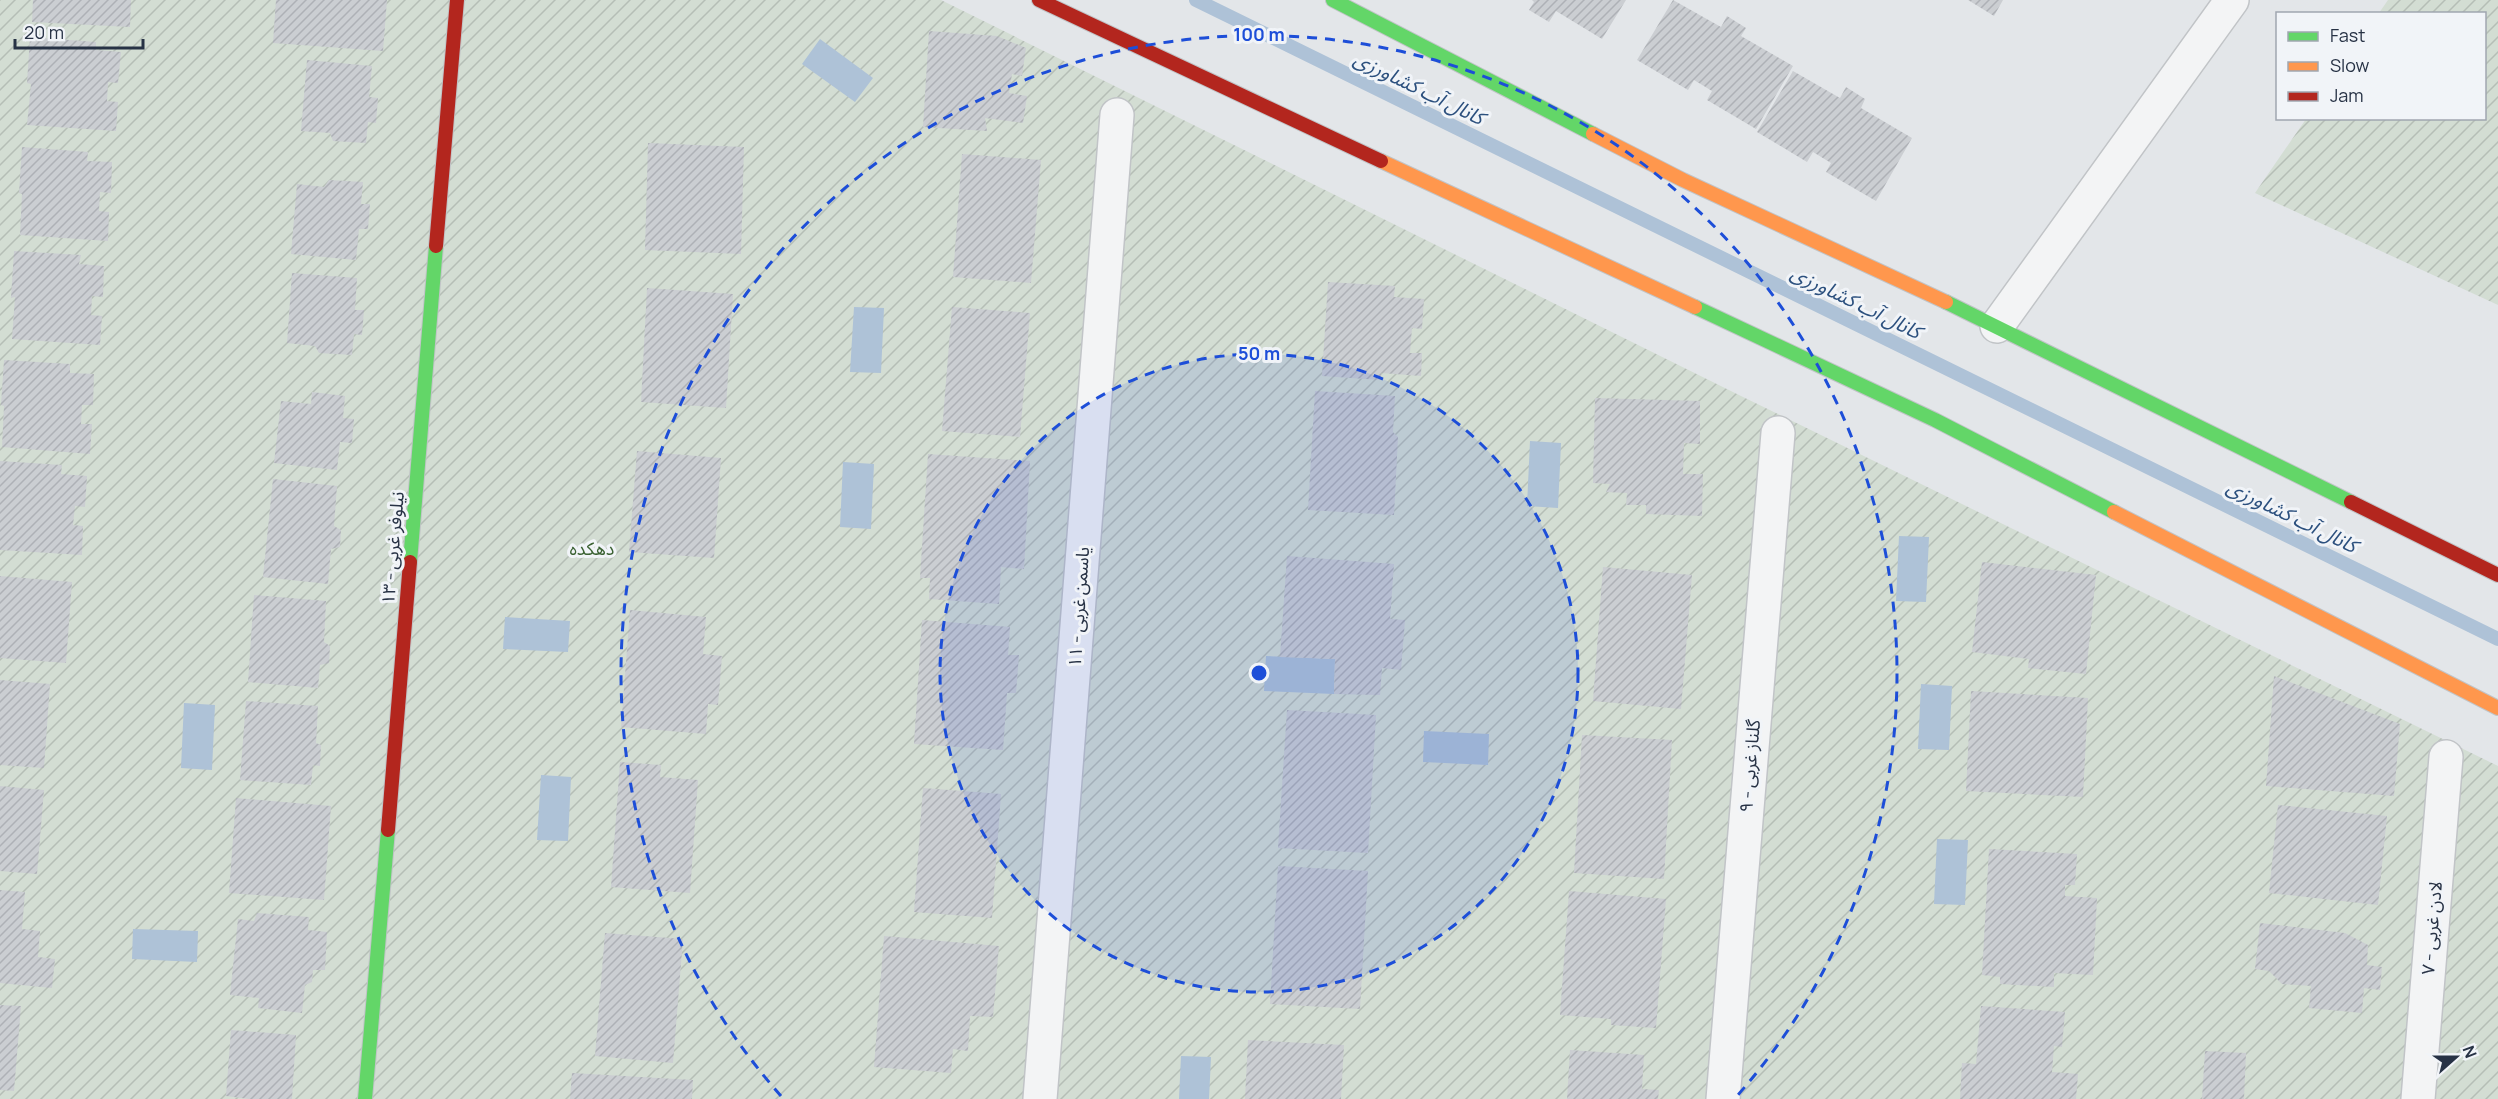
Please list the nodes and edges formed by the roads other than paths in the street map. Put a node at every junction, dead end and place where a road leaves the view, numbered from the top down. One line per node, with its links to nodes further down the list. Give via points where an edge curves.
1 (457, 0): 11 (street, نیلوفر غربی - ۱۳)
2 (1039, 0): 9 (street, via 1935,420)
3 (1333, 0): 6 (street, via 1683,180)
4 (2232, 0): 6 (street)
5 (1117, 115): 12 (street, یاسمن غربی - ۱۱)
6 (1997, 326): 8 (street)
7 (1778, 434): 13 (street, گلناز غربی - ۹)
8 (2498, 575)
9 (2498, 708)
10 (2446, 757): 14 (street, لادن غربی - ۷)
11 (365, 1099)
12 (1040, 1099)
13 (1723, 1099)
14 (2418, 1099)

